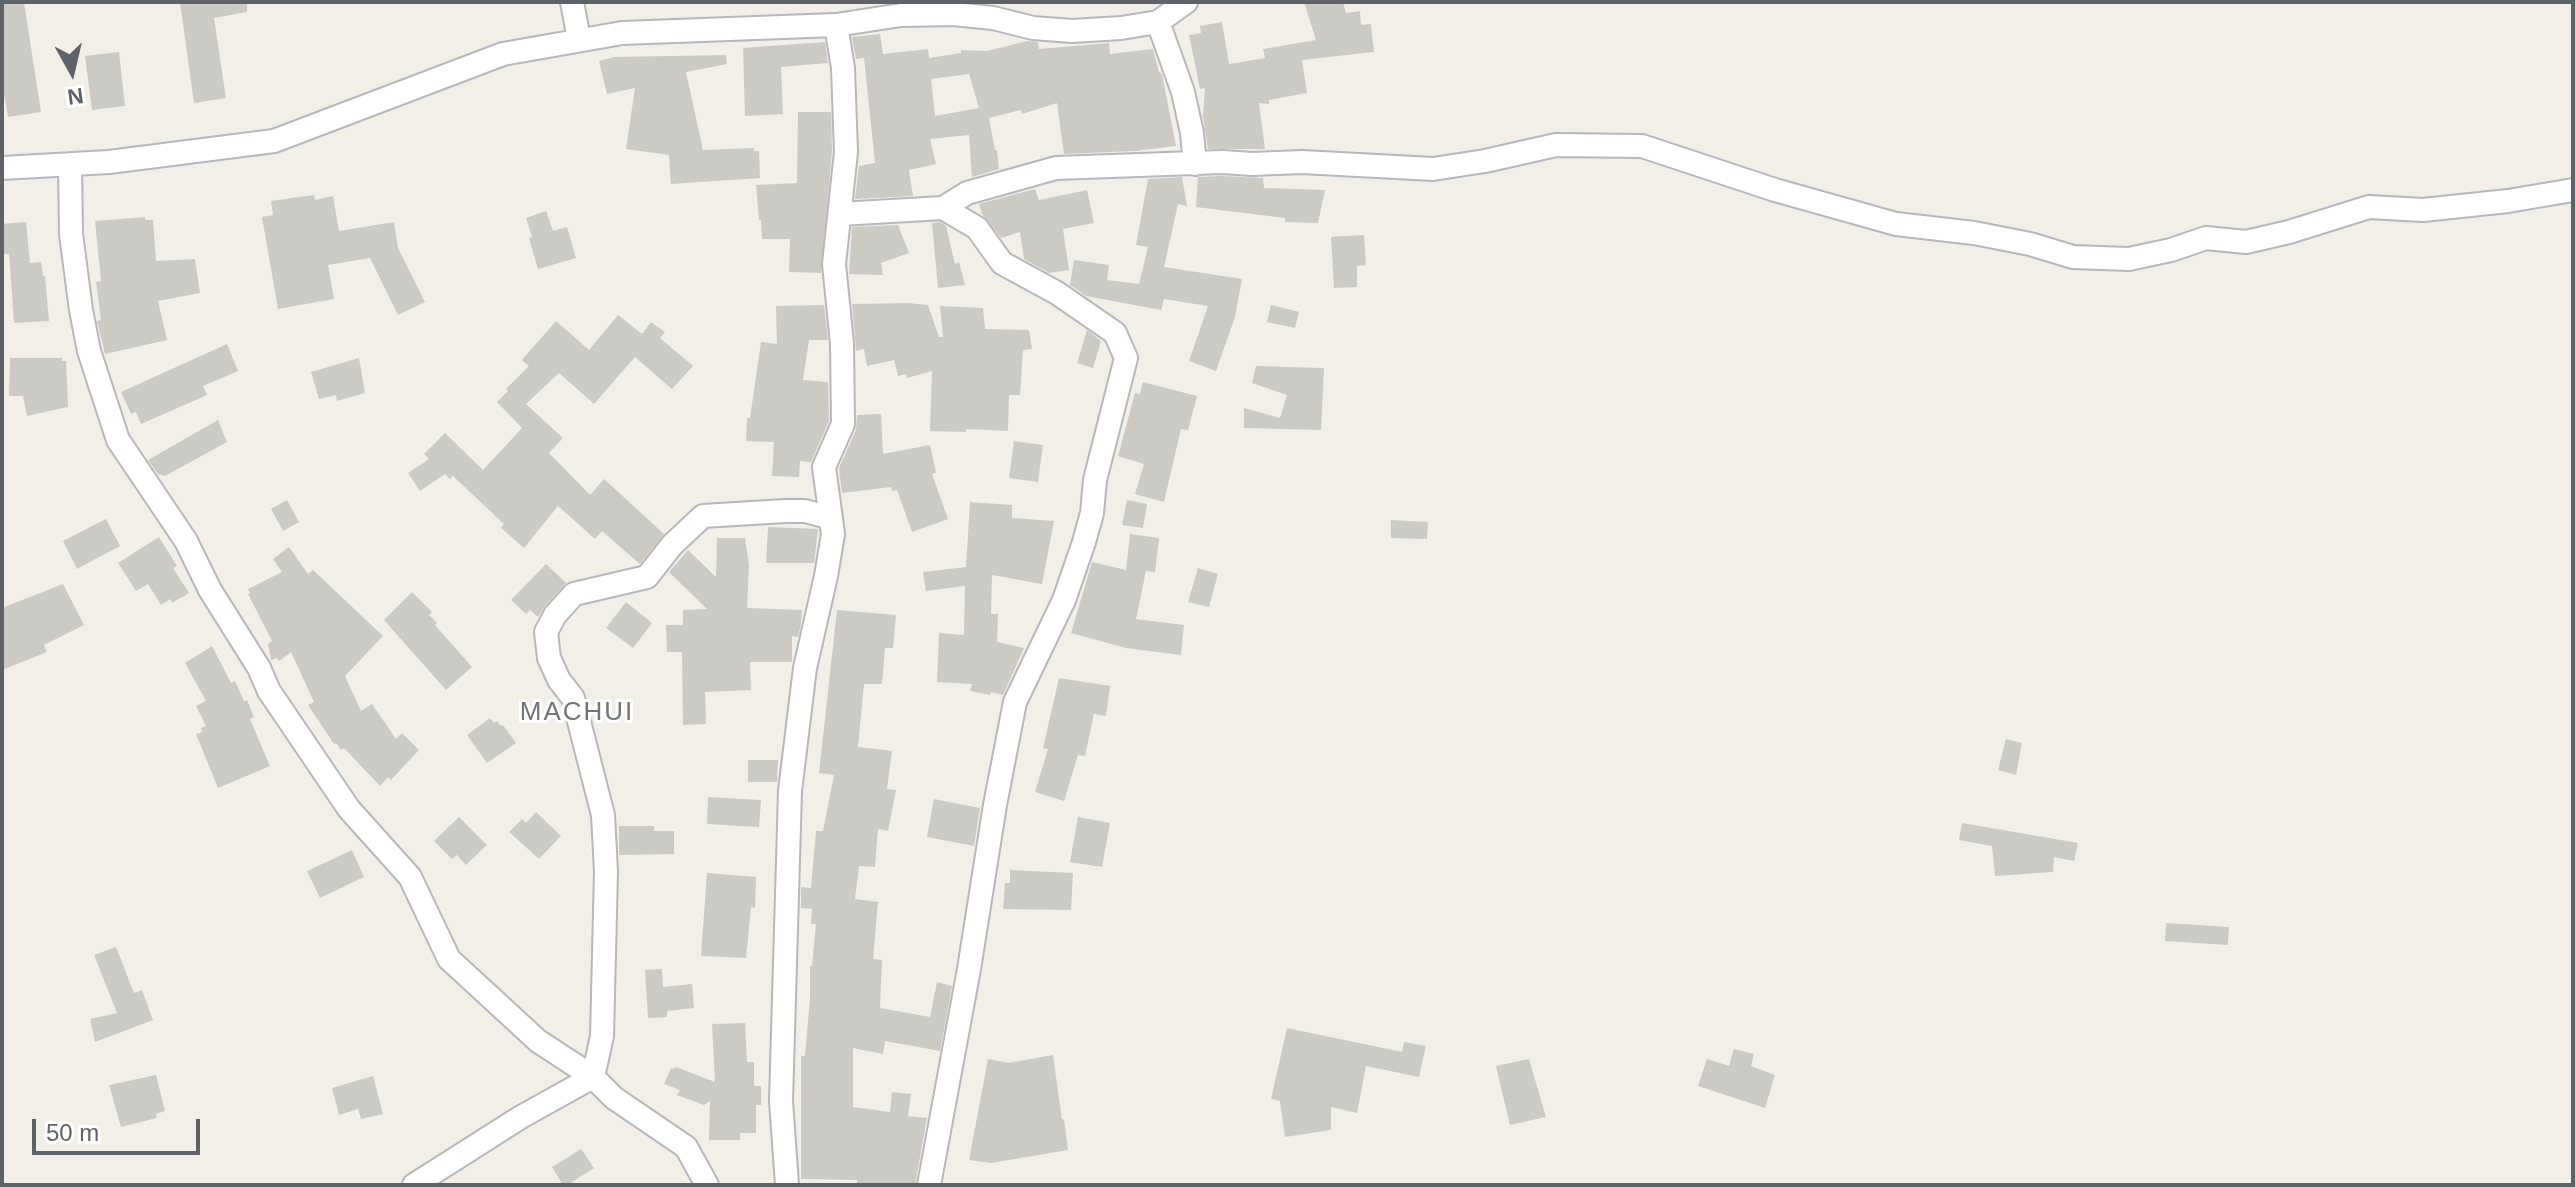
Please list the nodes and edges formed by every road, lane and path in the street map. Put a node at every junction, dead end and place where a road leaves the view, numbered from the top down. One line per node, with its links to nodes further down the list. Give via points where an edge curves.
1 (572, 2): 5 (street)
2 (1186, 2): 3 (street)
3 (1158, 22): 4 (street, via 1072,31 940,14); 7 (street, via 1183,92)
4 (836, 25): 5 (street); 11 (street, via 846,152)
5 (579, 39): 6 (street, via 503,54 274,141)
6 (70, 164): 8 (street); 13 (street, via 71,234 81,310 118,440 186,541 269,691 349,809 410,877 449,959 538,1041)
7 (1195, 164): 9 (street, via 1302,162 1433,169 1556,145 1642,146 1896,224 1974,233 2073,257 2129,259 2206,238 2246,242 2369,207 2423,210); 10 (street, via 1056,168 967,193)
8 (2, 168)
9 (2573, 190)
10 (943, 208): 11 (street); 17 (street, via 977,228 1002,263 1115,333 1126,358 1084,542 1064,600 1015,702)
11 (840, 214): 12 (street, via 834,264 843,424 824,467)
12 (831, 518): 13 (street, via 805,511 703,516 647,577 574,594 546,632 549,658 573,698 603,815 602,1036); 16 (street, via 833,534 805,668 790,791 781,1101)
13 (593, 1077): 14 (street); 15 (street, via 614,1098 686,1147)
14 (414, 1185)
15 (707, 1185)
16 (787, 1185)
17 (929, 1185)

